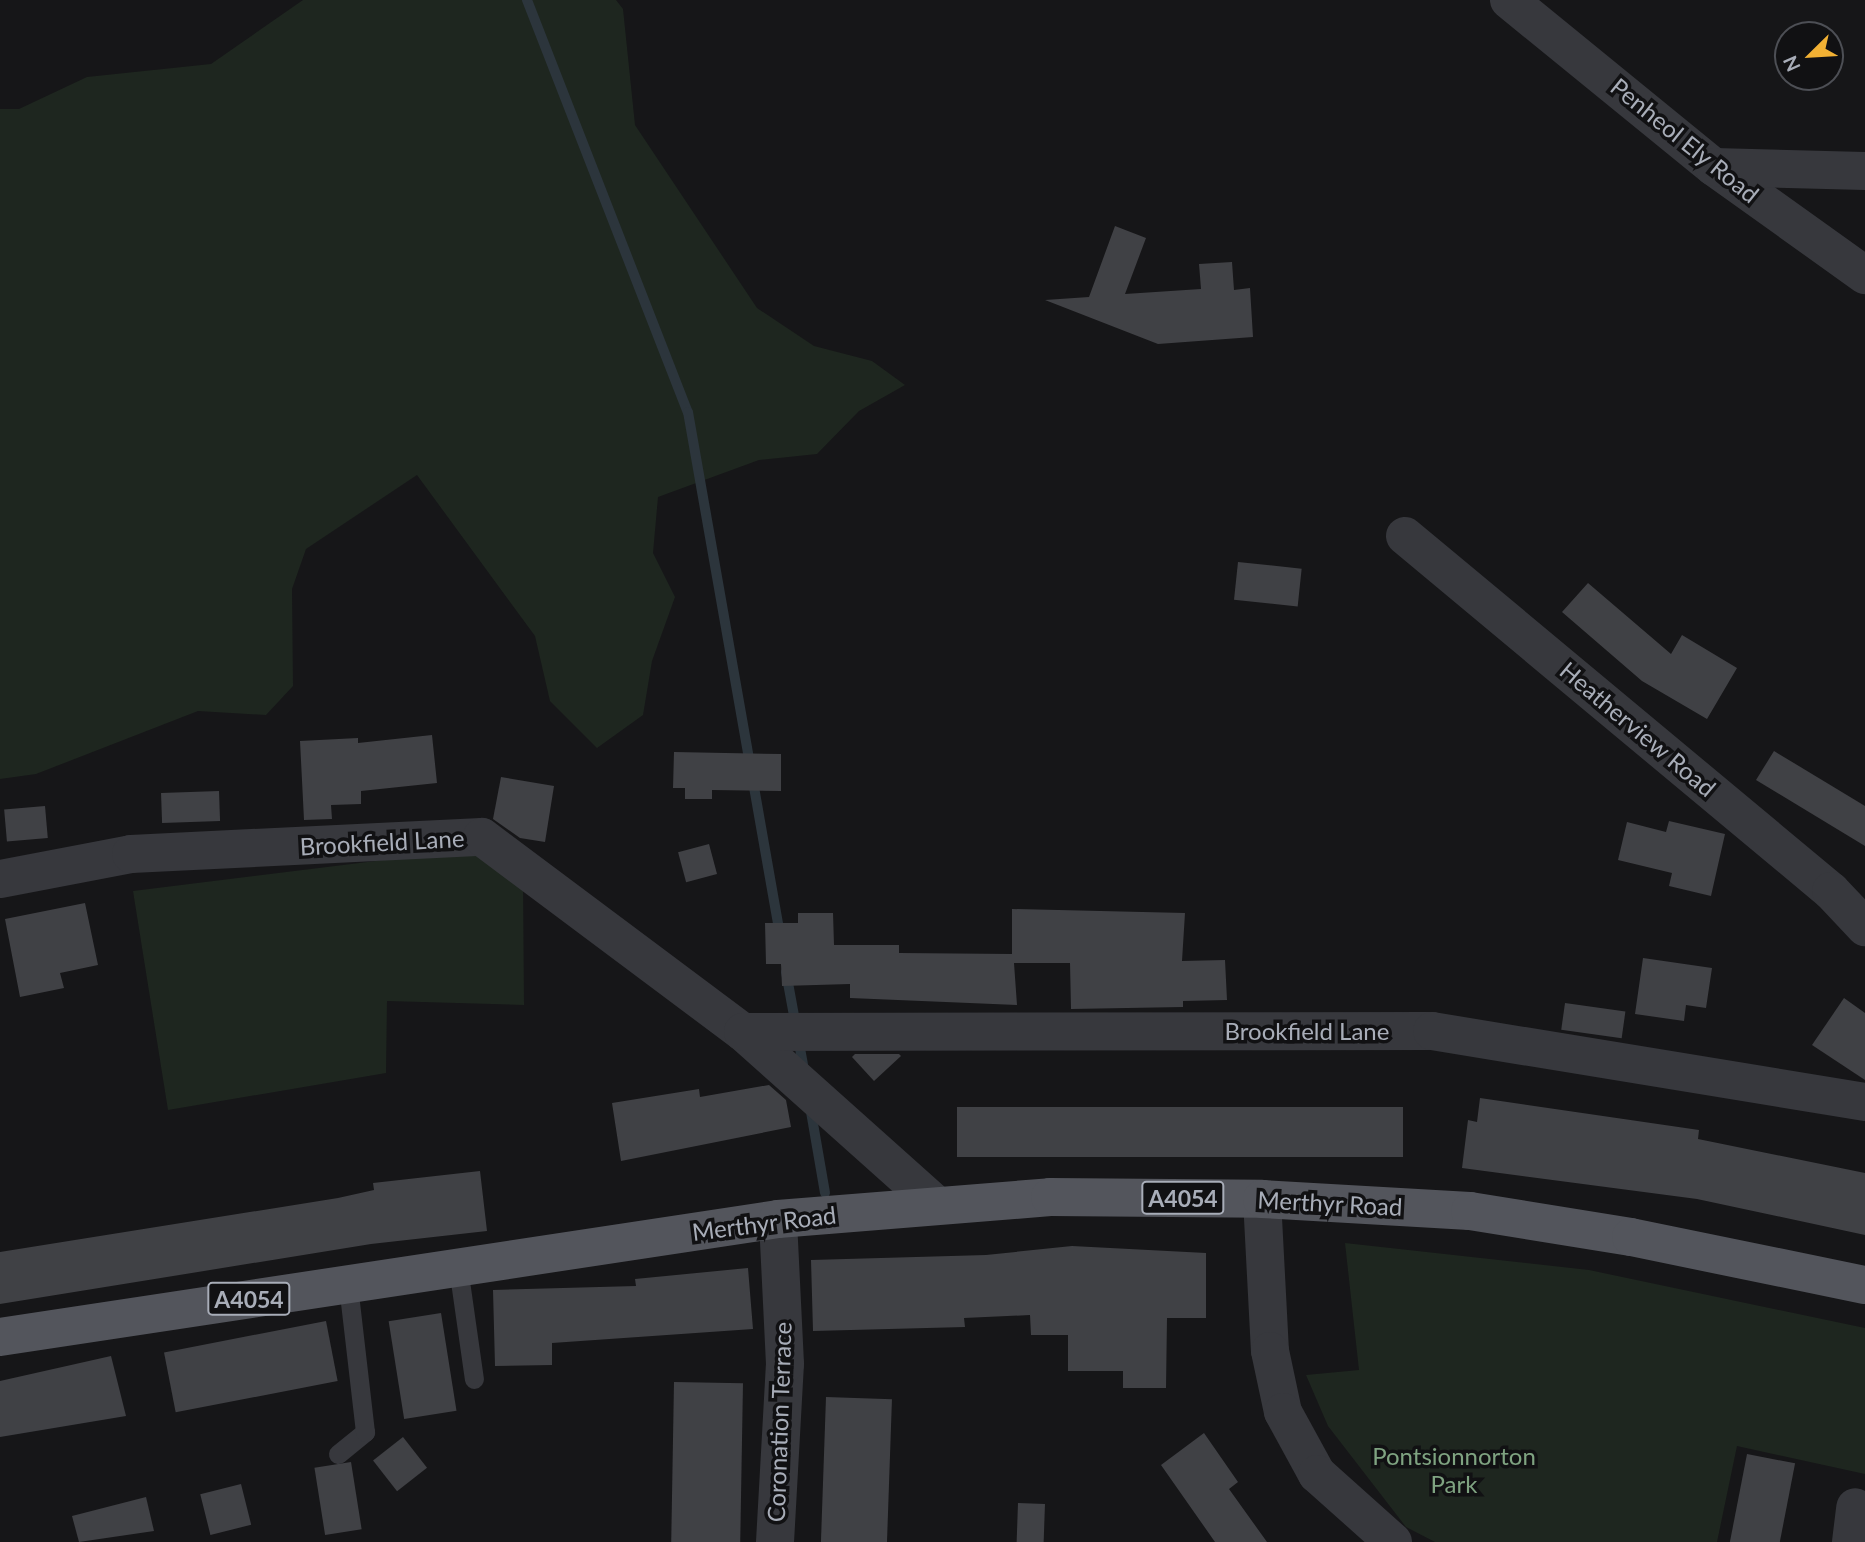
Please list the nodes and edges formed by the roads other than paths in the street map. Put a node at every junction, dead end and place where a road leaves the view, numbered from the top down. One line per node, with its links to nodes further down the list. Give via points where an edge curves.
1 (1509, 0): 2 (street, Penheol Ely Road)
2 (1714, 167): 3 (street); 4 (street, Penheol Ely Road)
3 (1865, 170)
4 (1865, 275)
5 (1405, 536): 7 (street, Heatherview Road, via 1831,891)
6 (0, 879): 8 (street, Brookfield Lane, via 131,854 482,837)
7 (1865, 928)
8 (743, 1032): 9 (street, Brookfield Lane, via 1432,1031); 11 (street, Brookfield Lane)
9 (1865, 1102)
10 (1262, 1199): 11 (main road, Merthyr Road / A4054, via 1050,1198); 15 (main road, Merthyr Road / A4054, via 1470,1211 1631,1237); 20 (street, via 1270,1351 1283,1412 1317,1474)
11 (934, 1203): 12 (main road, Merthyr Road / A4054)
12 (778, 1219): 13 (main road, Merthyr Road / A4054); 19 (street, Coronation Terrace, via 785,1364)
13 (458, 1267): 14 (main road, A4054); 17 (lane)
14 (348, 1284): 16 (main road, A4054); 18 (lane, via 365,1432)
15 (1865, 1285)
16 (0, 1337)
17 (474, 1378)
18 (338, 1454)
19 (775, 1542)
20 (1393, 1542)

